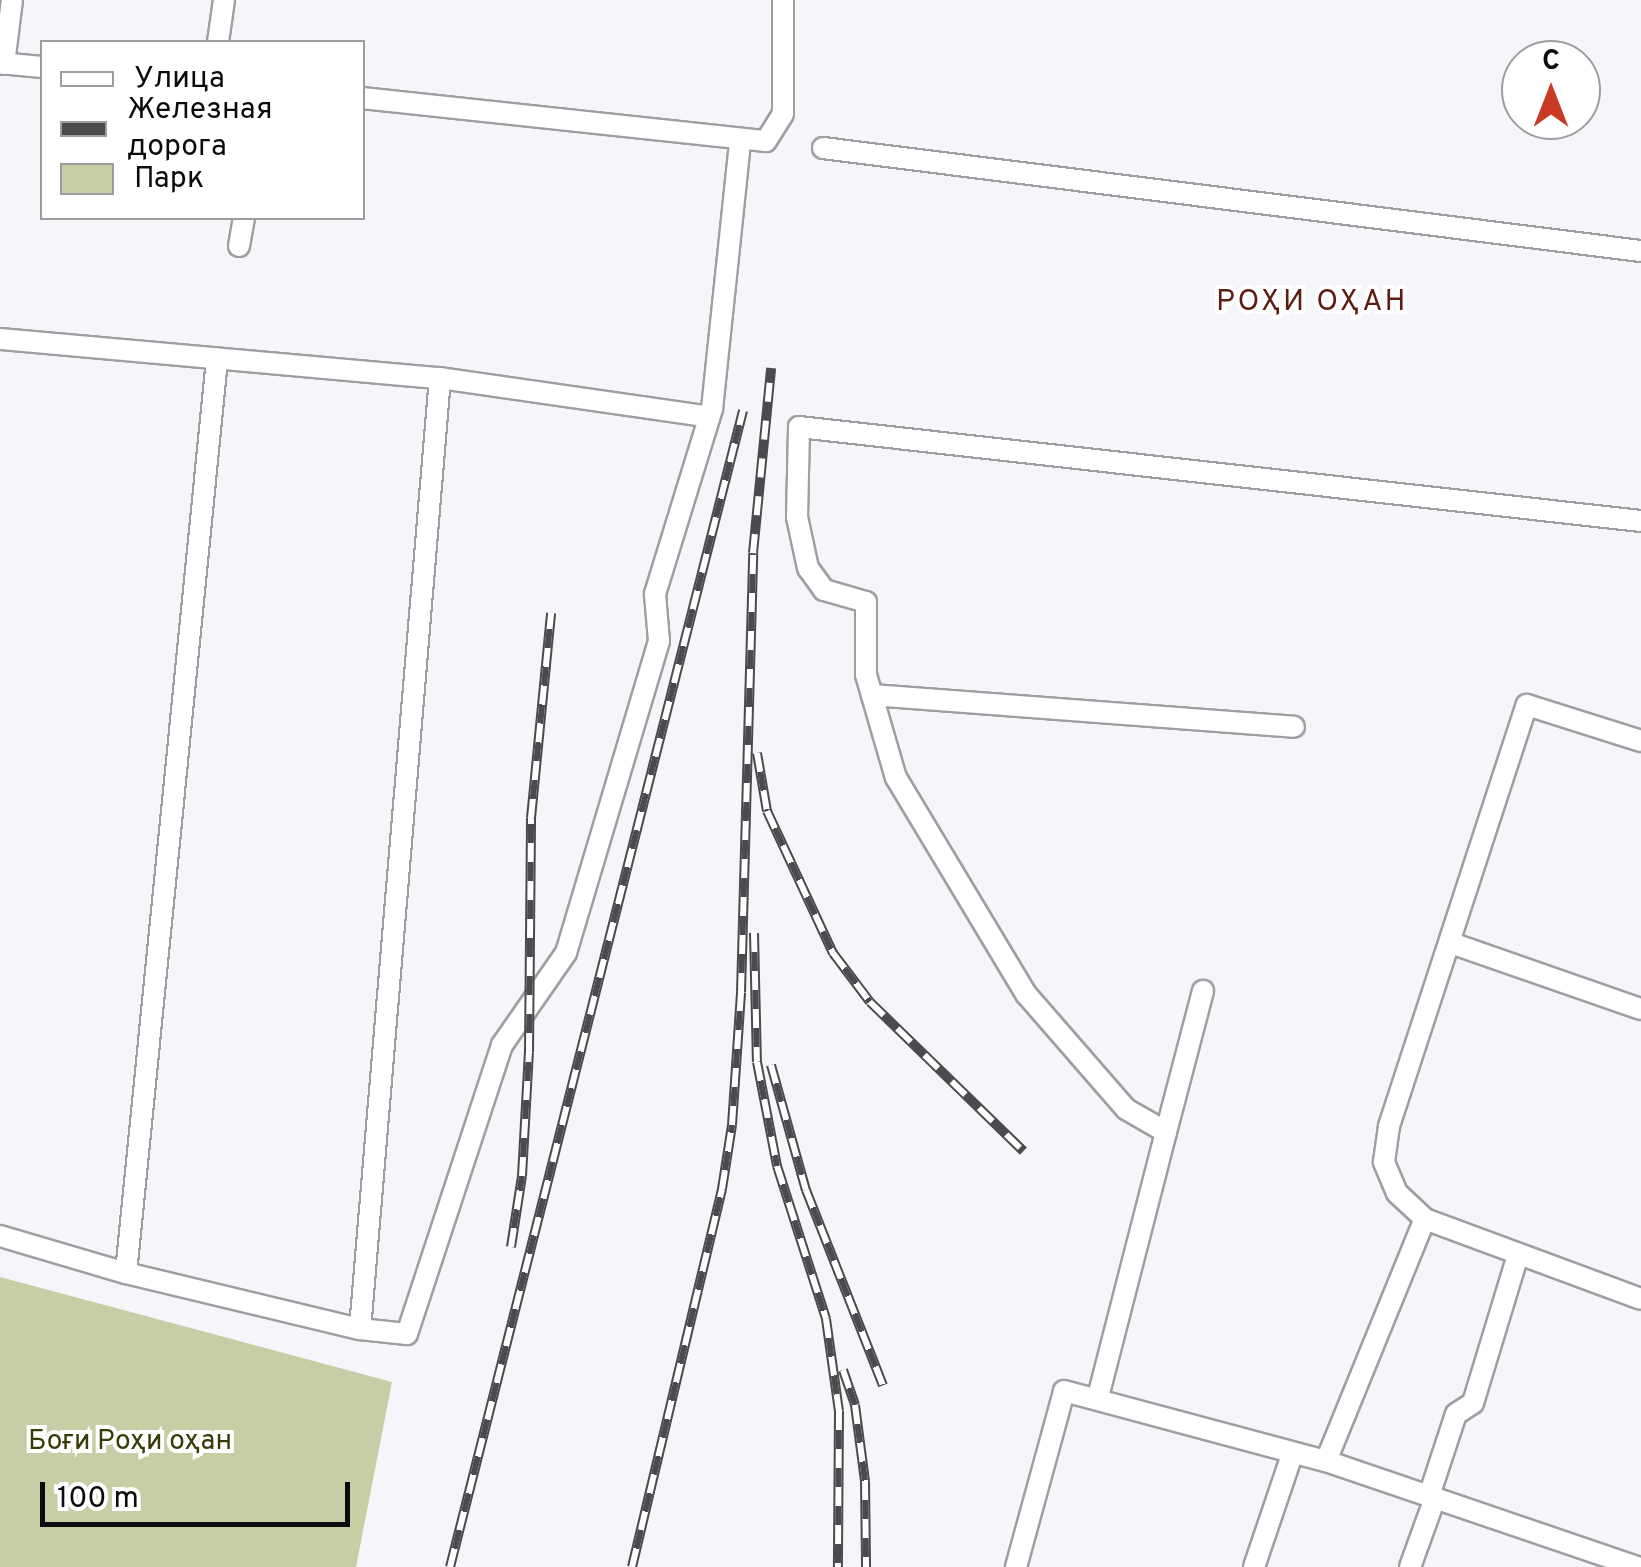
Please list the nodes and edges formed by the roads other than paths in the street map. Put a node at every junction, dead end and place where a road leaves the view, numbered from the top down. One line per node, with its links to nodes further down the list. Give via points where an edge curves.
1 (12, 0): 5 (street)
2 (224, 0): 4 (street)
3 (783, 0): 8 (street, via 783,114 766,141)
4 (218, 40)
5 (2, 64): 6 (street)
6 (40, 67)
7 (365, 98): 8 (street)
8 (740, 142): 16 (street)
9 (824, 148): 12 (street)
10 (244, 220): 11 (street)
11 (239, 246)
12 (1641, 251)
13 (0, 340): 14 (street)
14 (217, 359): 15 (street); 28 (street)
15 (440, 378): 16 (street); 30 (street)
16 (709, 417): 30 (street, via 655,594 659,641 566,952 502,1045 407,1334)
17 (1641, 521): 18 (street, via 800,427 797,517 808,568 824,590 866,602)
18 (872, 695): 19 (street); 24 (street, via 896,778 1026,994 1126,1109)
19 (1294, 727)
20 (1641, 741): 21 (street, via 1527,704)
21 (1450, 943): 23 (street); 25 (street, via 1389,1126 1384,1162 1397,1194)
22 (1203, 991): 24 (street)
23 (1641, 1009)
24 (1166, 1132): 31 (street)
25 (1425, 1219): 27 (street); 33 (street)
26 (0, 1236): 28 (street)
27 (1518, 1255): 29 (street); 34 (street, via 1473,1402 1456,1414)
28 (126, 1274): 30 (street)
29 (1641, 1299)
30 (360, 1330)
31 (1098, 1398): 32 (street); 35 (street, via 1064,1390)
32 (1292, 1455): 33 (street); 36 (street)
33 (1326, 1461): 34 (street)
34 (1431, 1497): 37 (street); 38 (street)
35 (1016, 1567)
36 (1254, 1567)
37 (1410, 1567)
38 (1638, 1567)

